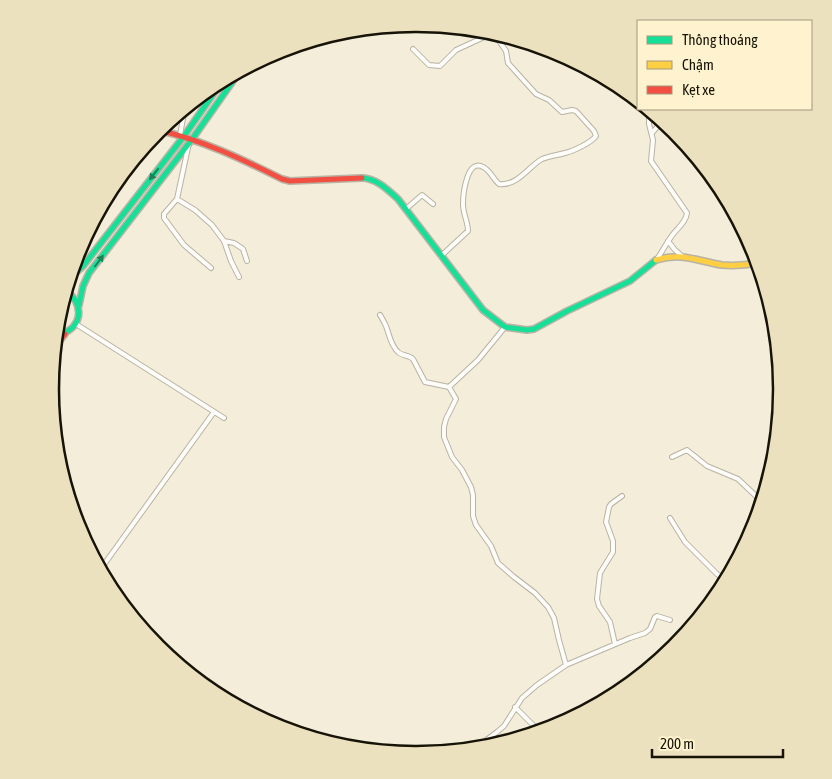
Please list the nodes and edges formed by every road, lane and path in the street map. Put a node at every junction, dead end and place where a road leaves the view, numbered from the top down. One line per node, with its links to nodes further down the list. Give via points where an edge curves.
1 (481, 38): 3 (street, via 456,50 436,66 428,65)
2 (500, 43): 19 (street, via 506,51 508,63 536,94 562,112 576,111 596,136 569,152 542,159 507,183 499,184 487,169 474,166 468,175 463,198 468,231)
3 (414, 49)
4 (231, 84): 12 (street)
5 (208, 100): 11 (street)
6 (184, 119): 11 (street)
7 (650, 120): 10 (street)
8 (657, 127): 10 (street)
9 (169, 132): 11 (street)
10 (652, 133): 18 (street, via 651,161 687,213)
11 (182, 135): 12 (street); 24 (street, one-way to 24)
12 (193, 138): 13 (street); 16 (street, via 290,181 368,178 384,186)
13 (189, 143): 14 (street); 28 (street, one-way to 13, via 83,286 90,274)
14 (177, 199): 17 (street, via 209,221); 25 (street, via 164,218 184,245)
15 (433, 204): 16 (street, via 422,196)
16 (406, 209): 19 (street)
17 (224, 241): 22 (street, via 243,249); 26 (street)
18 (668, 241): 20 (street); 21 (street)
19 (441, 256): 31 (street, via 483,310)
20 (684, 257): 21 (street); 23 (street, via 723,265)
21 (657, 259): 31 (street, via 630,281 534,329)
22 (247, 261)
23 (750, 264)
24 (80, 268)
25 (211, 268)
26 (239, 277)
27 (72, 294): 28 (street)
28 (79, 305): 30 (street)
29 (380, 315): 33 (street, via 396,350 413,358 425,382)
30 (76, 324): 32 (street); 34 (street)
31 (505, 327): 33 (street, via 478,360)
32 (65, 334)
33 (449, 387): 44 (street, via 456,399 446,419 445,441 472,492 476,525 498,563 548,606)
34 (214, 412): 35 (street); 40 (street)
35 (224, 418)
36 (672, 457): 38 (street, via 687,450 707,466 738,479)
37 (622, 496): 43 (street, via 609,507 606,522 614,546 600,573 597,599 610,622)
38 (756, 496)
39 (670, 518): 41 (street, via 685,542)
40 (105, 564)
41 (720, 576)
42 (670, 620): 43 (street, via 657,616 648,631)
43 (615, 644): 44 (street)
44 (566, 665): 45 (street, via 537,685)
45 (515, 707): 46 (street); 47 (street, via 504,726)
46 (535, 727)
47 (487, 740)

